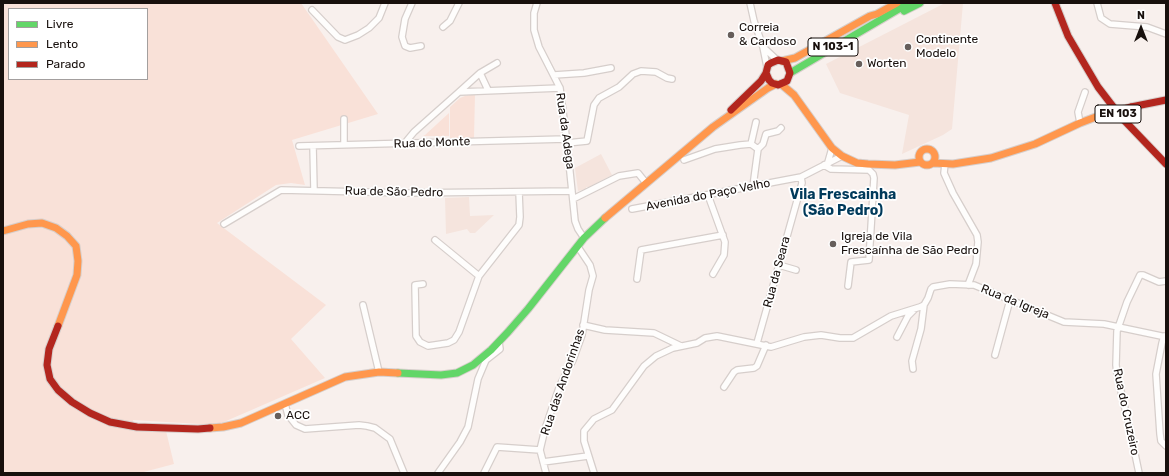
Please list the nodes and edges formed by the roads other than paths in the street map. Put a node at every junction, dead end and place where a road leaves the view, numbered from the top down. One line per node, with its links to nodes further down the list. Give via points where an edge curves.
1 (385, 3): 13 (street, via 379,18 369,28 345,40 338,37)
2 (412, 3): 19 (street, via 405,19 402,37 405,46)
3 (459, 3): 16 (street, via 450,21)
4 (537, 3): 26 (street, Rua da Adega, via 534,30 539,47)
5 (750, 3): 20 (street)
6 (889, 3): 14 (main road)
7 (897, 3): 14 (main road)
8 (909, 3): 15 (main road)
9 (920, 3): 15 (main road)
10 (1049, 3): 18 (main road, via 1063,32)
11 (1097, 3): 17 (street, via 1101,18 1110,24 1147,27)
12 (1059, 4): 18 (main road, EN 103); 52 (main road, EN 103, via 1082,55 1101,85 1124,115)
13 (312, 10)
14 (870, 16): 21 (main road, N 103-1, via 795,58)
15 (876, 23): 27 (main road, N 103-1, via 803,65)
16 (443, 27)
17 (1166, 34)
18 (1068, 36): 58 (main road, EN 103, via 1098,87 1121,117)
19 (421, 46)
20 (763, 46): 21 (street); 24 (street)
21 (779, 60): 24 (main road, via 771,62); 27 (main road, via 788,66)
22 (497, 63): 25 (street)
23 (611, 68): 26 (street)
24 (766, 70): 29 (main road, via 769,80); 39 (main road, via 761,80)
25 (480, 73): 31 (street); 32 (street)
26 (554, 75): 30 (street, Rua da Adega)
27 (790, 76): 29 (main road); 34 (main road)
28 (672, 79): 41 (street, Rua do Monte, via 656,72 640,71 633,74 594,104 586,141)
29 (778, 84): 34 (main road); 39 (main road, via 768,88)
30 (560, 88): 31 (street); 41 (street, Rua da Adega)
31 (488, 90): 32 (street)
32 (459, 92): 42 (street)
33 (1085, 92): 38 (street, via 1078,112)
34 (794, 96): 47 (main road)
35 (1166, 100): 38 (main road, bridge, via 1101,115)
36 (344, 119): 44 (street)
37 (756, 122): 43 (street)
38 (1080, 123): 57 (main road, via 1035,144 991,158)
39 (713, 127): 60 (main road)
40 (781, 128): 48 (street, via 766,134 763,144)
41 (567, 141): 42 (street, Rua do Monte); 63 (street, Rua da Adega)
42 (404, 144): 44 (street, Rua do Monte)
43 (751, 144): 48 (street); 53 (street, via 715,149)
44 (344, 145): 46 (street, Rua do Monte)
45 (298, 146): 46 (street, Rua do Monte)
46 (313, 146): 62 (street)
47 (832, 148): 50 (main road); 55 (street)
48 (758, 149): 61 (street)
49 (919, 154): 51 (main road, via 927,148 932,150); 54 (main road); 56 (main road)
50 (842, 156): 55 (street, Avenida do Paço Velho); 56 (main road, via 857,163)
51 (934, 159): 54 (main road, via 926,165); 57 (main road)
52 (1166, 159)
53 (684, 160)
54 (920, 162): 56 (main road)
55 (826, 164): 59 (street, Avenida do Paço Velho); 82 (street, via 831,169 869,170 874,178 870,260 851,262)
56 (906, 164)
57 (945, 164): 81 (street, Rua da Igreja, via 944,173 953,193 977,235 976,264)
58 (1166, 164)
59 (801, 177): 61 (street, Avenida do Paço Velho); 74 (street, Rua da Seara, via 802,183)
60 (646, 183): 66 (street, via 638,173 619,176); 71 (main road)
61 (753, 186): 65 (street, Avenida do Paço Velho)
62 (314, 190): 64 (street, Rua de São Pedro, via 408,193); 68 (street, Rua de São Pedro, via 281,190)
63 (572, 191): 64 (street, Rua de São Pedro); 66 (street, Rua da Adega)
64 (519, 192): 77 (street, via 519,225)
65 (708, 195): 67 (street, Avenida do Paço Velho); 70 (street)
66 (573, 199): 71 (street, Rua da Adega, via 575,221)
67 (632, 209)
68 (224, 224)
69 (3, 231): 99 (main road, via 42,223 56,228 76,246 76,275 49,349 47,365 50,379 58,390 90,414 110,422 137,427 198,429 242,423)
70 (723, 235): 76 (street, via 724,254); 78 (street, via 641,250)
71 (584, 238): 73 (main road)
72 (434, 240): 77 (street)
73 (578, 247): 87 (street, Rua das Andorinhas, via 590,265 593,276); 91 (main road)
74 (779, 265): 75 (street); 92 (street, Rua da Seara)
75 (796, 270)
76 (713, 274)
77 (479, 276): 80 (street, via 454,340 428,346 420,342 416,336 415,285)
78 (637, 279)
79 (1166, 281): 88 (street, Rua do Cruzeiro, via 1159,282 1140,275)
80 (423, 284)
81 (968, 285): 83 (street, Rua da Igreja, via 989,290); 84 (street, via 950,284 933,287)
82 (848, 286)
83 (1010, 300): 88 (street, Rua da Igreja, via 1064,322); 95 (street)
84 (924, 305): 86 (street); 96 (street, via 912,361)
85 (363, 306): 97 (street)
86 (915, 309): 89 (street, via 908,316); 93 (street, via 891,316 853,338 821,334 771,347)
87 (583, 325): 94 (street, via 605,330 654,333); 101 (street, Rua das Andorinhas, via 582,335 560,385)
88 (1118, 327): 90 (street, Rua da Igreja); 109 (street, Rua do Cruzeiro, via 1116,374)
89 (897, 337)
90 (1165, 337): 100 (street, via 1156,374 1160,434 1161,441)
91 (499, 342): 97 (main road, via 473,364 457,373 441,375); 105 (street, via 500,349 486,360 478,379 468,427)
92 (757, 343): 93 (street); 94 (street, via 717,336)
93 (766, 345): 98 (street, via 757,366 734,372)
94 (682, 346): 102 (street, via 656,356 644,366 612,410 594,419 584,431)
95 (995, 354)
96 (913, 369)
97 (379, 372): 99 (main road, via 345,377)
98 (724, 386)
99 (285, 404): 104 (street, via 288,415 296,425 305,429 359,425 375,428 390,439)
100 (1166, 446)
101 (540, 450): 103 (street, Rua das Andorinhas); 106 (street, via 497,447)
102 (588, 456): 103 (street); 108 (street)
103 (543, 462): 107 (street, Rua das Andorinhas)
104 (404, 473)
105 (438, 473)
106 (484, 473)
107 (546, 473)
108 (594, 473)
109 (1139, 473)

